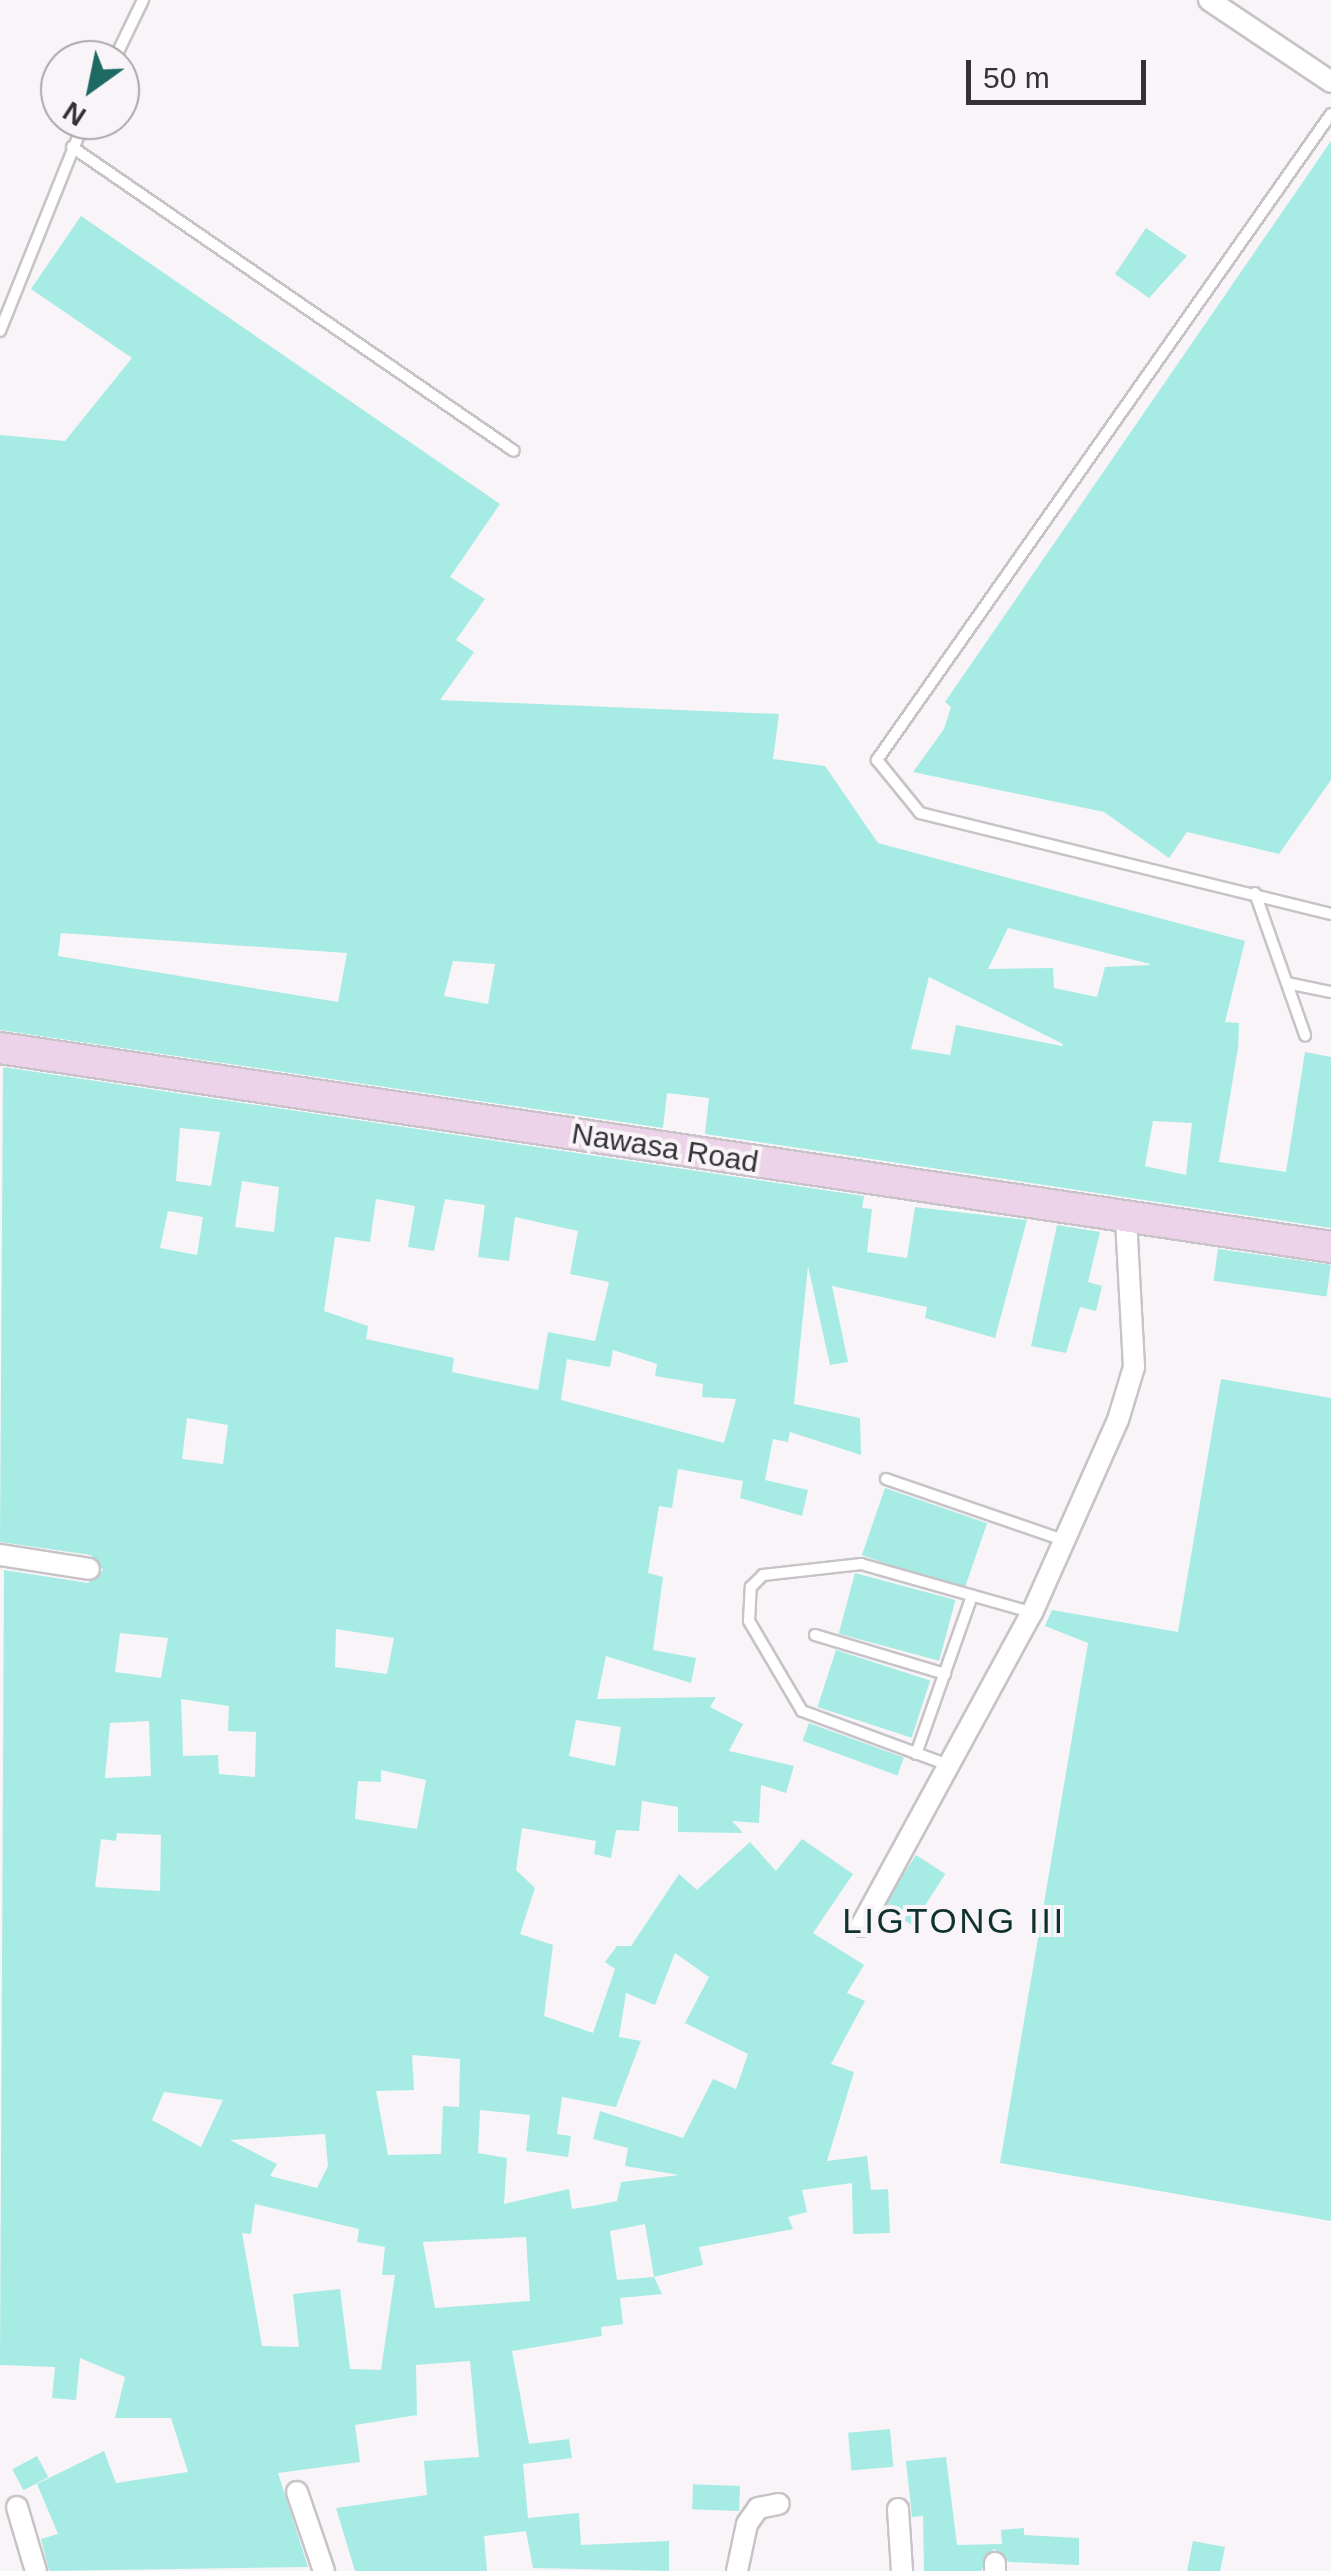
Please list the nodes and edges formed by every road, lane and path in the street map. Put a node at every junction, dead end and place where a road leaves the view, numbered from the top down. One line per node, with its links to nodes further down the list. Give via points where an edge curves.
1 (143, 0): 3 (lane)
2 (1210, 0): 4 (street)
3 (124, 40)
4 (1331, 82)
5 (1331, 114): 10 (lane, via 877,760 920,813)
6 (75, 140): 7 (lane)
7 (72, 147): 8 (lane); 9 (lane)
8 (0, 331)
9 (514, 452)
10 (1255, 894): 11 (lane); 12 (lane)
11 (1331, 914)
12 (1287, 983): 13 (lane); 14 (lane)
13 (1331, 992)
14 (1305, 1035)
15 (0, 1048): 16 (street, Nawasa Road)
16 (1126, 1216): 17 (street, Nawasa Road); 19 (street, via 1134,1367)
17 (1331, 1247)
18 (886, 1479): 19 (lane)
19 (1063, 1540): 23 (street)
20 (0, 1554): 21 (street)
21 (90, 1569)
22 (972, 1596): 23 (lane); 25 (lane); 26 (lane, via 848,1564 762,1575 751,1588 748,1621 802,1711)
23 (1032, 1613): 27 (street)
24 (815, 1636): 25 (lane)
25 (944, 1674): 26 (lane)
26 (916, 1754): 27 (lane)
27 (951, 1766): 28 (street)
28 (861, 1926)
29 (297, 2492): 34 (street)
30 (779, 2504): 35 (street, via 758,2508 747,2524)
31 (17, 2507): 33 (street)
32 (898, 2509): 36 (street)
33 (36, 2571)
34 (324, 2571)
35 (737, 2571)
36 (902, 2571)

